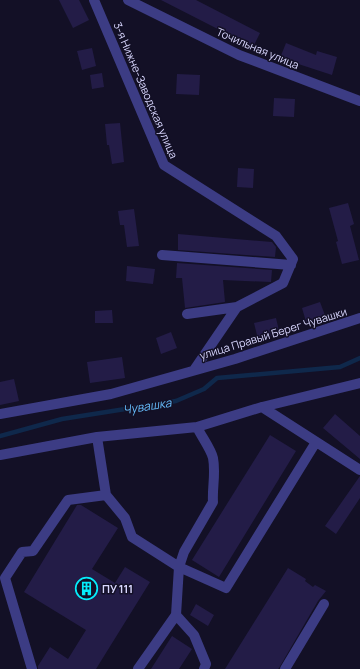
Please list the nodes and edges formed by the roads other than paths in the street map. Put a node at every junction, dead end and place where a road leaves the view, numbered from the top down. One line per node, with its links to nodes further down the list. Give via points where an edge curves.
1 (94, 0): 5 (street, 3-я Нижне-Заводская улица, via 164,165 276,236 293,259)
2 (128, 0): 3 (street, Точильная улица, via 239,55)
3 (360, 101)
4 (162, 255): 5 (street)
5 (291, 265): 6 (street, via 283,283)
6 (238, 306): 7 (street); 9 (street)
7 (187, 314)
8 (360, 318): 9 (street, улица Правый Берег Чувашки)
9 (194, 370): 12 (street, улица Правый Берег Чувашки, via 111,394)
10 (360, 383): 11 (street)
11 (262, 407): 13 (street); 15 (street)
12 (0, 414)
13 (197, 427): 14 (street); 19 (street, via 213,457 213,502 184,552)
14 (97, 437): 16 (street); 18 (street)
15 (316, 442): 17 (street); 19 (street, via 226,588)
16 (0, 455)
17 (360, 470)
18 (106, 495): 19 (street, via 125,518 132,537); 22 (street, via 68,500 34,551 22,552 5,578)
19 (179, 568): 21 (street)
20 (324, 604): 25 (street)
21 (176, 615): 23 (street); 24 (street, via 194,635 206,664)
22 (32, 669)
23 (138, 669)
24 (204, 669)
25 (285, 669)

